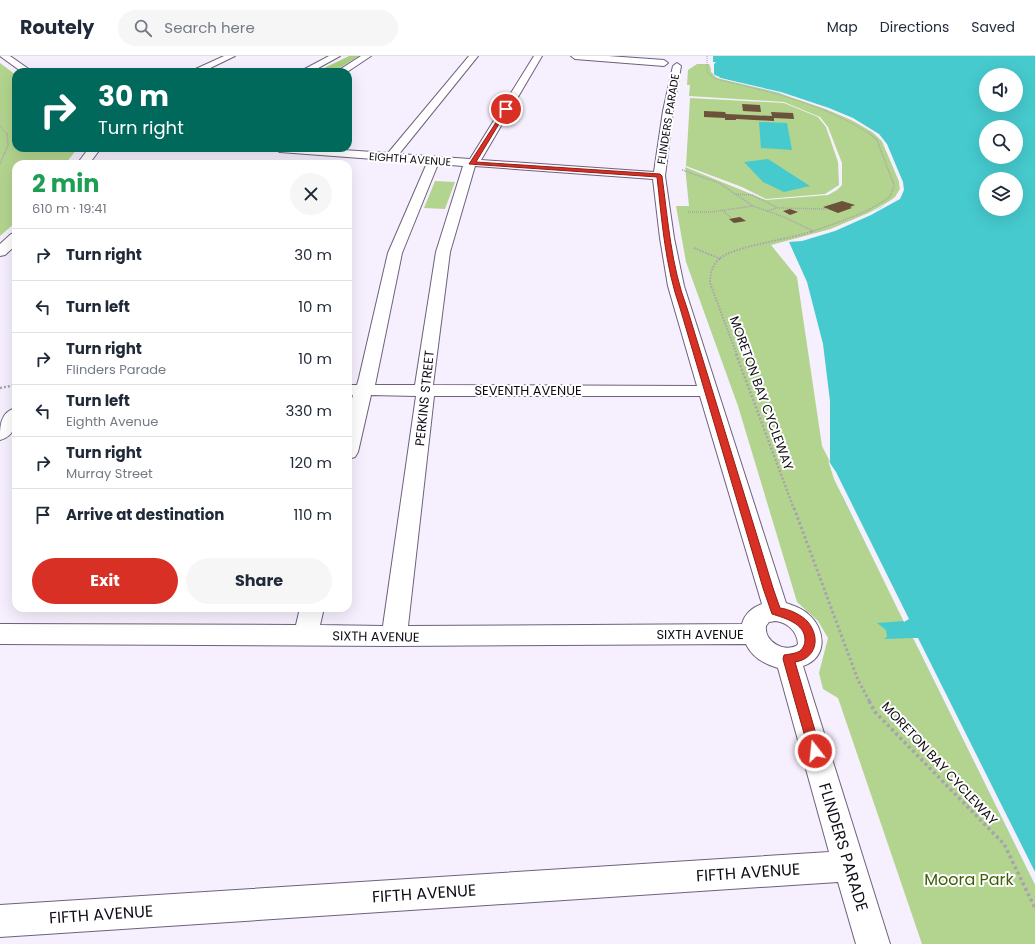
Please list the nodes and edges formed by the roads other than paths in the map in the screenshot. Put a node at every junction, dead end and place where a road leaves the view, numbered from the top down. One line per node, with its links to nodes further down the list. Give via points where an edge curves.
1 (4, 56): 10 (main road)
2 (231, 56): 11 (street)
3 (336, 56): 12 (main road)
4 (367, 56): 13 (street)
5 (474, 56): 16 (street)
6 (538, 56): 19 (street, via 474,162)
7 (575, 56): 9 (street)
8 (636, 56): 9 (street)
9 (676, 61): 20 (street, FLINDERS PARADE)
10 (22, 68)
11 (203, 68)
12 (312, 68)
13 (348, 68)
14 (92, 152): 17 (main road)
15 (280, 152): 16 (street, EIGHTH AVENUE)
16 (391, 157): 18 (street, EIGHTH AVENUE)
17 (85, 160)
18 (434, 160): 19 (street, EIGHTH AVENUE); 23 (street, via 396,253)
19 (470, 163): 20 (street, EIGHTH AVENUE); 24 (street, PERKINS STREET, via 443,252)
20 (660, 176): 25 (street, FLINDERS PARADE, via 665,226 676,286)
21 (12, 241): 22 (main road)
22 (0, 252)
23 (356, 390): 24 (street, SEVENTH AVENUE); 28 (street, via 360,398)
24 (425, 390): 25 (street, SEVENTH AVENUE); 34 (street, PERKINS STREET)
25 (708, 391): 29 (street, FLINDERS PARADE)
26 (12, 419): 27 (street)
27 (0, 434)
28 (352, 434)
29 (776, 611): 32 (street, via 767,612 754,620); 35 (street, via 786,613 803,623 811,639 810,647 805,653)
30 (311, 612): 33 (street)
31 (0, 634): 33 (street, SIXTH AVENUE)
32 (752, 634): 34 (street, SIXTH AVENUE); 35 (street, via 762,648)
33 (306, 635): 34 (street, SIXTH AVENUE)
34 (394, 636)
35 (788, 659): 36 (street, FLINDERS PARADE)
36 (849, 866): 37 (street, FIFTH AVENUE); 38 (street, FLINDERS PARADE)
37 (0, 920)
38 (873, 944)

